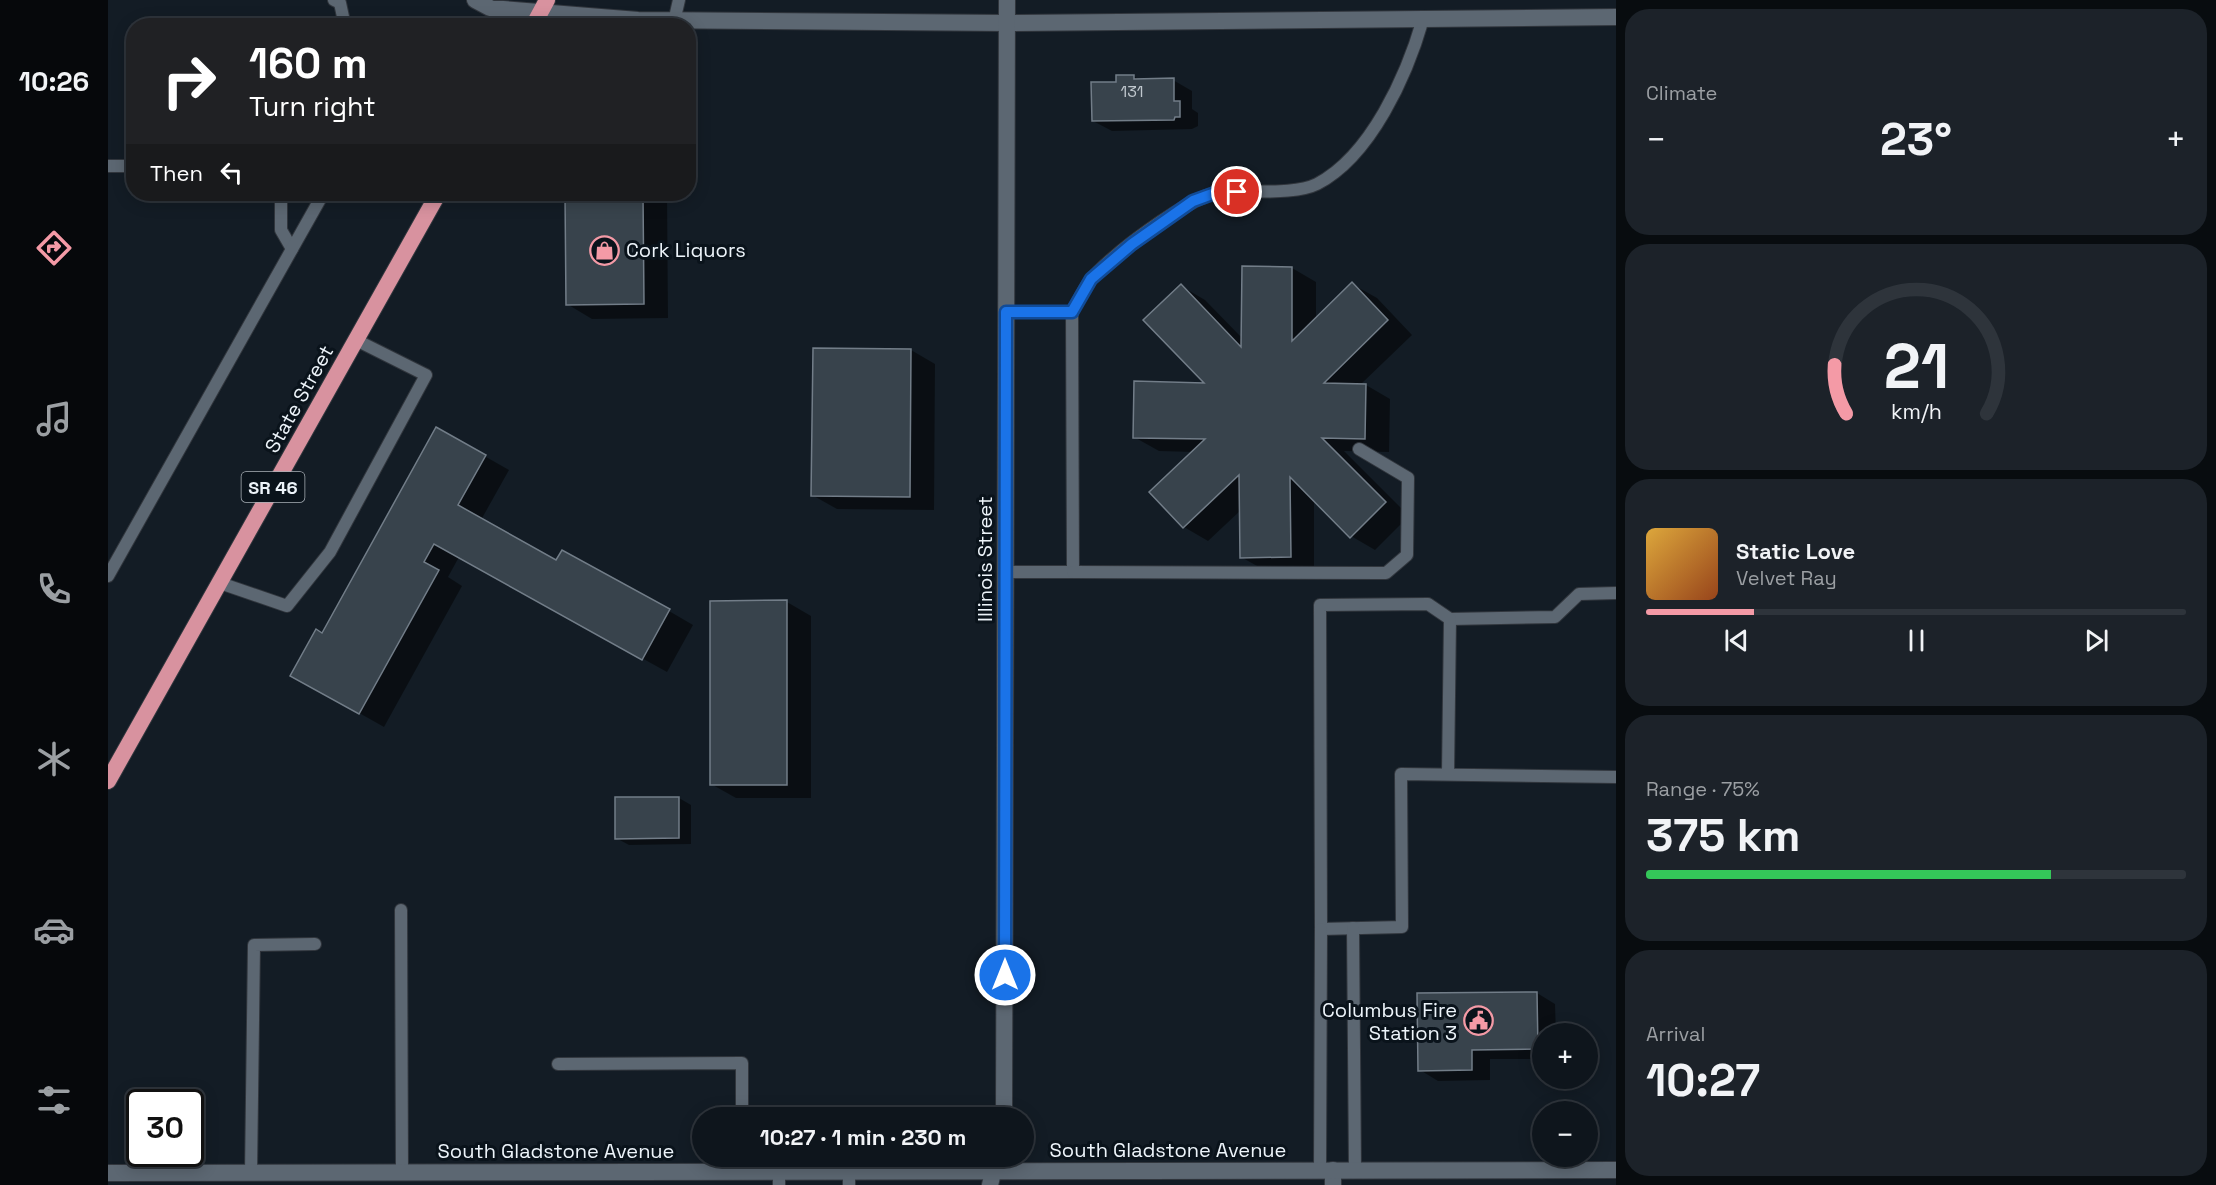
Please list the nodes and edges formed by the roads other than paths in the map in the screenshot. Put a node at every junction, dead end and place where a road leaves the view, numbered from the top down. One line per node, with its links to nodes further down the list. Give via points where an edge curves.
1 (334, 0): 7 (lane, via 340,3)
2 (475, 0): 5 (street, via 490,8)
3 (679, 0): 9 (lane)
4 (1007, 0): 12 (street, Illinois Street)
5 (540, 12): 8 (street)
6 (1616, 17): 10 (street)
7 (343, 18)
8 (613, 18)
9 (674, 18)
10 (1423, 19): 12 (street); 20 (lane, via 1413,54 1379,120 1352,157 1315,185 1215,193 1193,201 1091,279)
11 (696, 23): 12 (street)
12 (1007, 24): 19 (street, Illinois Street)
13 (108, 166): 14 (lane)
14 (126, 166)
15 (281, 201): 18 (lane, via 281,230)
16 (319, 201): 18 (lane)
17 (434, 201): 21 (highway, State Street / SR 46)
18 (292, 249): 25 (lane)
19 (1006, 312): 20 (lane); 23 (street, Illinois Street)
20 (1072, 312): 24 (lane)
21 (356, 340): 26 (highway, State Street / SR 46); 26 (lane, via 426,375 330,552 288,606)
22 (1359, 449): 24 (lane, via 1408,478 1407,555 1386,573)
23 (1006, 572): 24 (lane); 38 (street, Illinois Street)
24 (1073, 572)
25 (108, 576)
26 (220, 583): 31 (highway, State Street / SR 46)
27 (1616, 593): 28 (lane, via 1579,594 1556,617)
28 (1450, 619): 29 (lane); 34 (lane, via 1428,604 1320,605)
29 (1448, 774): 30 (lane); 33 (lane, via 1401,774 1402,927)
30 (1616, 777)
31 (108, 781)
32 (401, 910): 46 (lane)
33 (1353, 928): 34 (lane); 41 (lane)
34 (1321, 929): 47 (lane)
35 (315, 944): 45 (lane, via 254,945)
36 (558, 1064): 37 (lane, via 742,1063)
37 (742, 1107)
38 (1004, 1107)
39 (692, 1165): 46 (street, South Gladstone Avenue)
40 (750, 1167): 48 (street, South Gladstone Avenue)
41 (1355, 1170): 42 (street, South Gladstone Avenue); 47 (street, South Gladstone Avenue)
42 (1616, 1170)
43 (993, 1171): 47 (street, South Gladstone Avenue); 49 (street, South Gladstone Avenue)
44 (108, 1173): 50 (street, South Gladstone Avenue)
45 (251, 1173): 46 (street, South Gladstone Avenue); 50 (street, South Gladstone Avenue)
46 (402, 1173)
47 (1329, 1175)
48 (779, 1178): 49 (street, South Gladstone Avenue)
49 (849, 1178)
50 (233, 1179)

